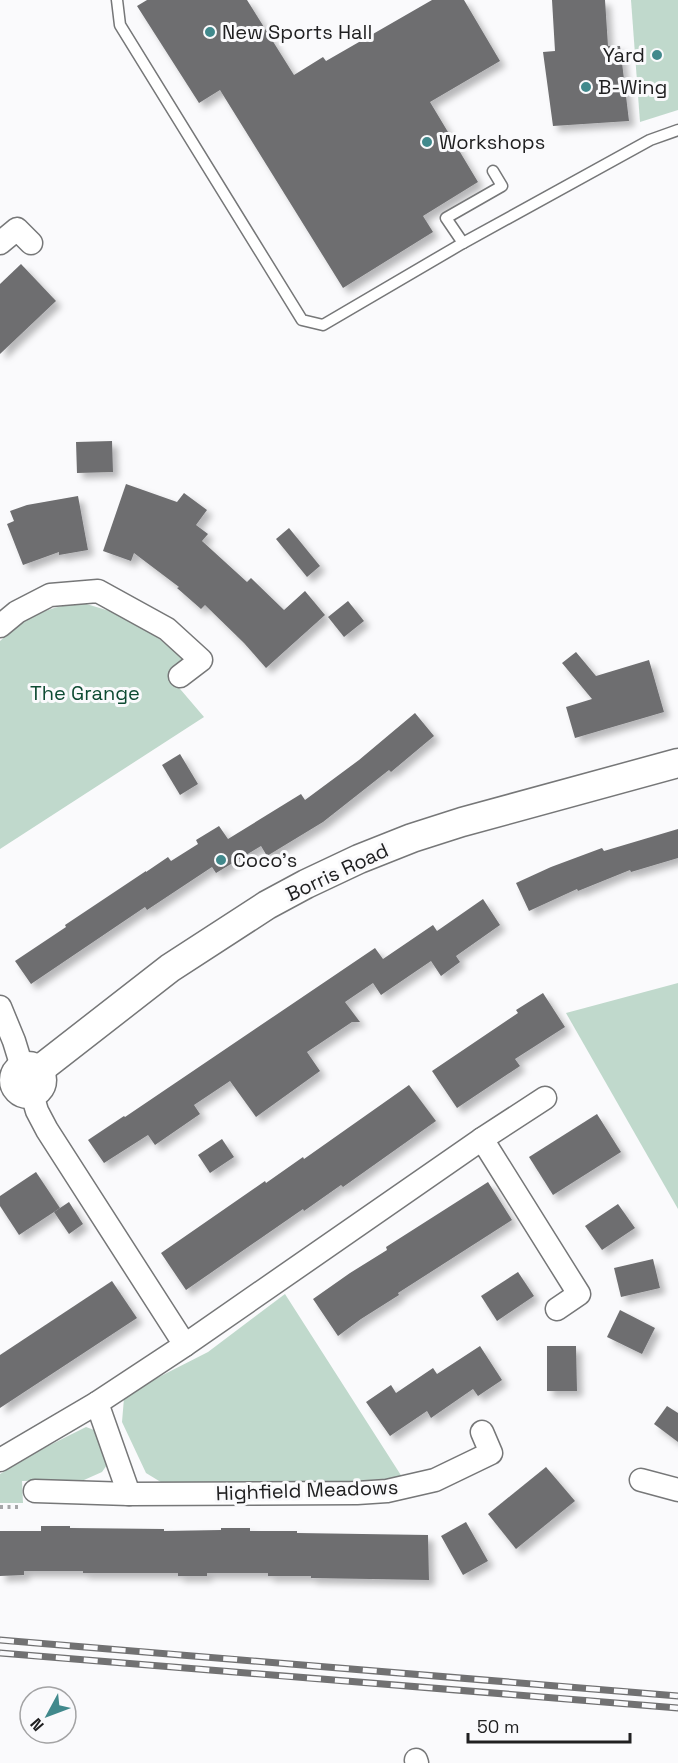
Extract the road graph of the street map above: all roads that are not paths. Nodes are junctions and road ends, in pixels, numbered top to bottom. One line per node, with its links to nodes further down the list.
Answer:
1 (117, 0): 6 (lane)
2 (678, 130): 6 (lane)
3 (493, 171): 6 (lane)
4 (0, 243): 5 (street)
5 (31, 243)
6 (463, 243)
7 (0, 626): 8 (street)
8 (180, 676)
9 (678, 764): 11 (street, Borris Road)
10 (0, 1007): 11 (street)
11 (22, 1083): 15 (street)
12 (545, 1098): 13 (street)
13 (482, 1139): 14 (street); 15 (street)
14 (557, 1310)
15 (185, 1345): 16 (street)
16 (98, 1403): 18 (street); 22 (street)
17 (482, 1432): 22 (street, Highfield Meadows)
18 (0, 1460)
19 (641, 1480): 20 (street)
20 (678, 1490)
21 (35, 1491): 22 (street, Highfield Meadows)
22 (129, 1494)

